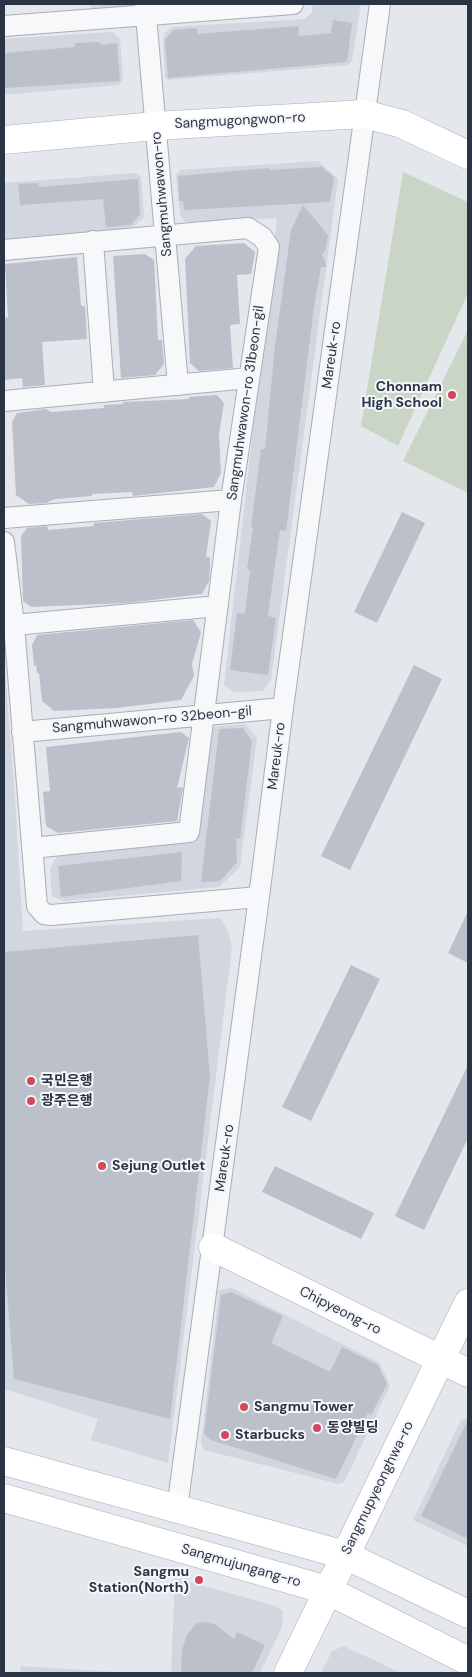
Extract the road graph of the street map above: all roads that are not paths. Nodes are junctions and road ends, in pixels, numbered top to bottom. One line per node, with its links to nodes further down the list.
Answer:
1 (293, 4): 3 (street)
2 (380, 4): 7 (street, Mareuk-ro)
3 (220, 7): 4 (street)
4 (146, 10): 5 (street); 8 (street, Sangmuhwawon-ro)
5 (65, 12): 6 (street)
6 (4, 26)
7 (364, 114): 8 (street, Sangmugongwon-ro); 10 (street, Sangmugongwon-ro); 23 (street, Mareuk-ro)
8 (155, 126): 9 (street, Sangmugongwon-ro); 11 (street, Sangmuhwawon-ro)
9 (4, 140)
10 (468, 155)
11 (166, 234): 12 (street, Sangmuhwawon-ro 31beon-gil); 14 (street, Sangmuhwawon-ro 31beon-gil); 15 (street, Sangmuhwawon-ro)
12 (93, 241): 13 (street, Sangmuhwawon-ro 31beon-gil); 16 (street)
13 (4, 250)
14 (249, 378): 15 (street); 18 (street, Sangmuhwawon-ro 31beon-gil)
15 (178, 385): 16 (street)
16 (104, 392): 17 (street)
17 (4, 401)
18 (231, 500): 19 (street); 21 (street, Sangmuhwawon-ro 31beon-gil)
19 (4, 518)
20 (4, 542): 22 (street)
21 (218, 606): 22 (street); 24 (street, Sangmuhwawon-ro 31beon-gil)
22 (14, 625): 25 (street)
23 (283, 708): 24 (street, Sangmuhwawon-ro 32beon-gil); 27 (street, Mareuk-ro)
24 (203, 714): 25 (street, Sangmuhwawon-ro 32beon-gil); 26 (street, Sangmuhwawon-ro 31beon-gil)
25 (22, 732): 26 (street)
26 (32, 848): 27 (street)
27 (260, 897): 28 (street, Mareuk-ro)
28 (212, 1247): 30 (street, Chipyeong-ro); 34 (street, Mareuk-ro)
29 (468, 1303): 30 (street, Sangmupyeonghwa-ro)
30 (440, 1361): 31 (street, Chipyeong-ro); 35 (street, Sangmupyeonghwa-ro)
31 (468, 1373)
32 (4, 1461): 34 (street)
33 (4, 1498): 36 (street, Sangmujungang-ro)
34 (177, 1509): 35 (street)
35 (345, 1555): 36 (street, Sangmupyeonghwa-ro); 37 (street)
36 (327, 1590): 38 (street, Sangmujungang-ro); 39 (street, Sangmupyeonghwa-ro)
37 (468, 1614)
38 (468, 1661)
39 (288, 1673)

